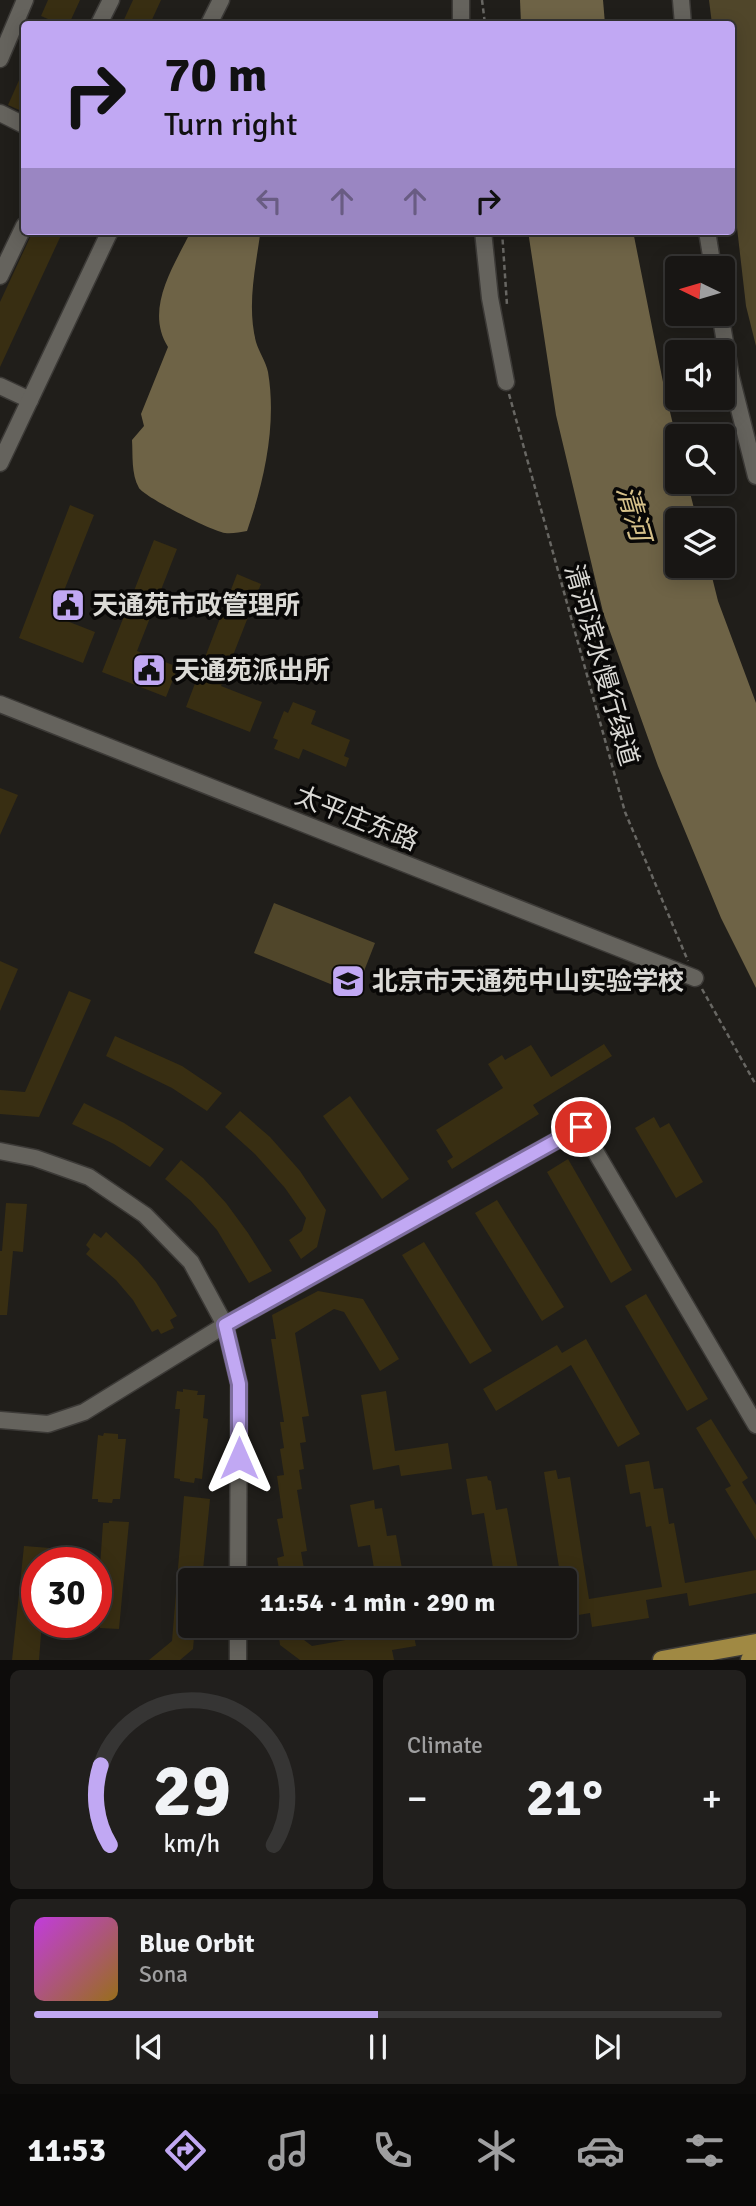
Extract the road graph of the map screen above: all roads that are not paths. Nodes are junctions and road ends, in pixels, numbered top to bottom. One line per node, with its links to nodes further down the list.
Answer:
1 (25, 0): 10 (street)
2 (111, 0): 6 (street)
3 (221, 0): 7 (street)
4 (461, 0): 8 (street)
5 (681, 0): 9 (street)
6 (100, 21)
7 (210, 21)
8 (461, 21)
9 (684, 21)
10 (0, 59)
11 (0, 113): 12 (street)
12 (21, 124)
13 (21, 232): 18 (street)
14 (108, 235): 22 (street)
15 (483, 235): 20 (street)
16 (708, 235): 17 (street)
17 (711, 256)
18 (0, 276)
19 (722, 326): 24 (street)
20 (506, 382)
21 (0, 386): 22 (street)
22 (30, 400): 23 (street)
23 (0, 463)
24 (756, 476)
25 (0, 704): 26 (street, 太平庄东路)
26 (695, 978)
27 (0, 1151): 28 (street)
28 (225, 1325): 29 (street); 30 (street); 31 (street)
29 (0, 1420)
30 (756, 1425)
31 (238, 1568)
32 (238, 1638): 35 (street)
33 (756, 1643): 36 (main road)
34 (756, 1659): 37 (main road)
35 (238, 1660)
36 (662, 1660)
37 (750, 1660)

